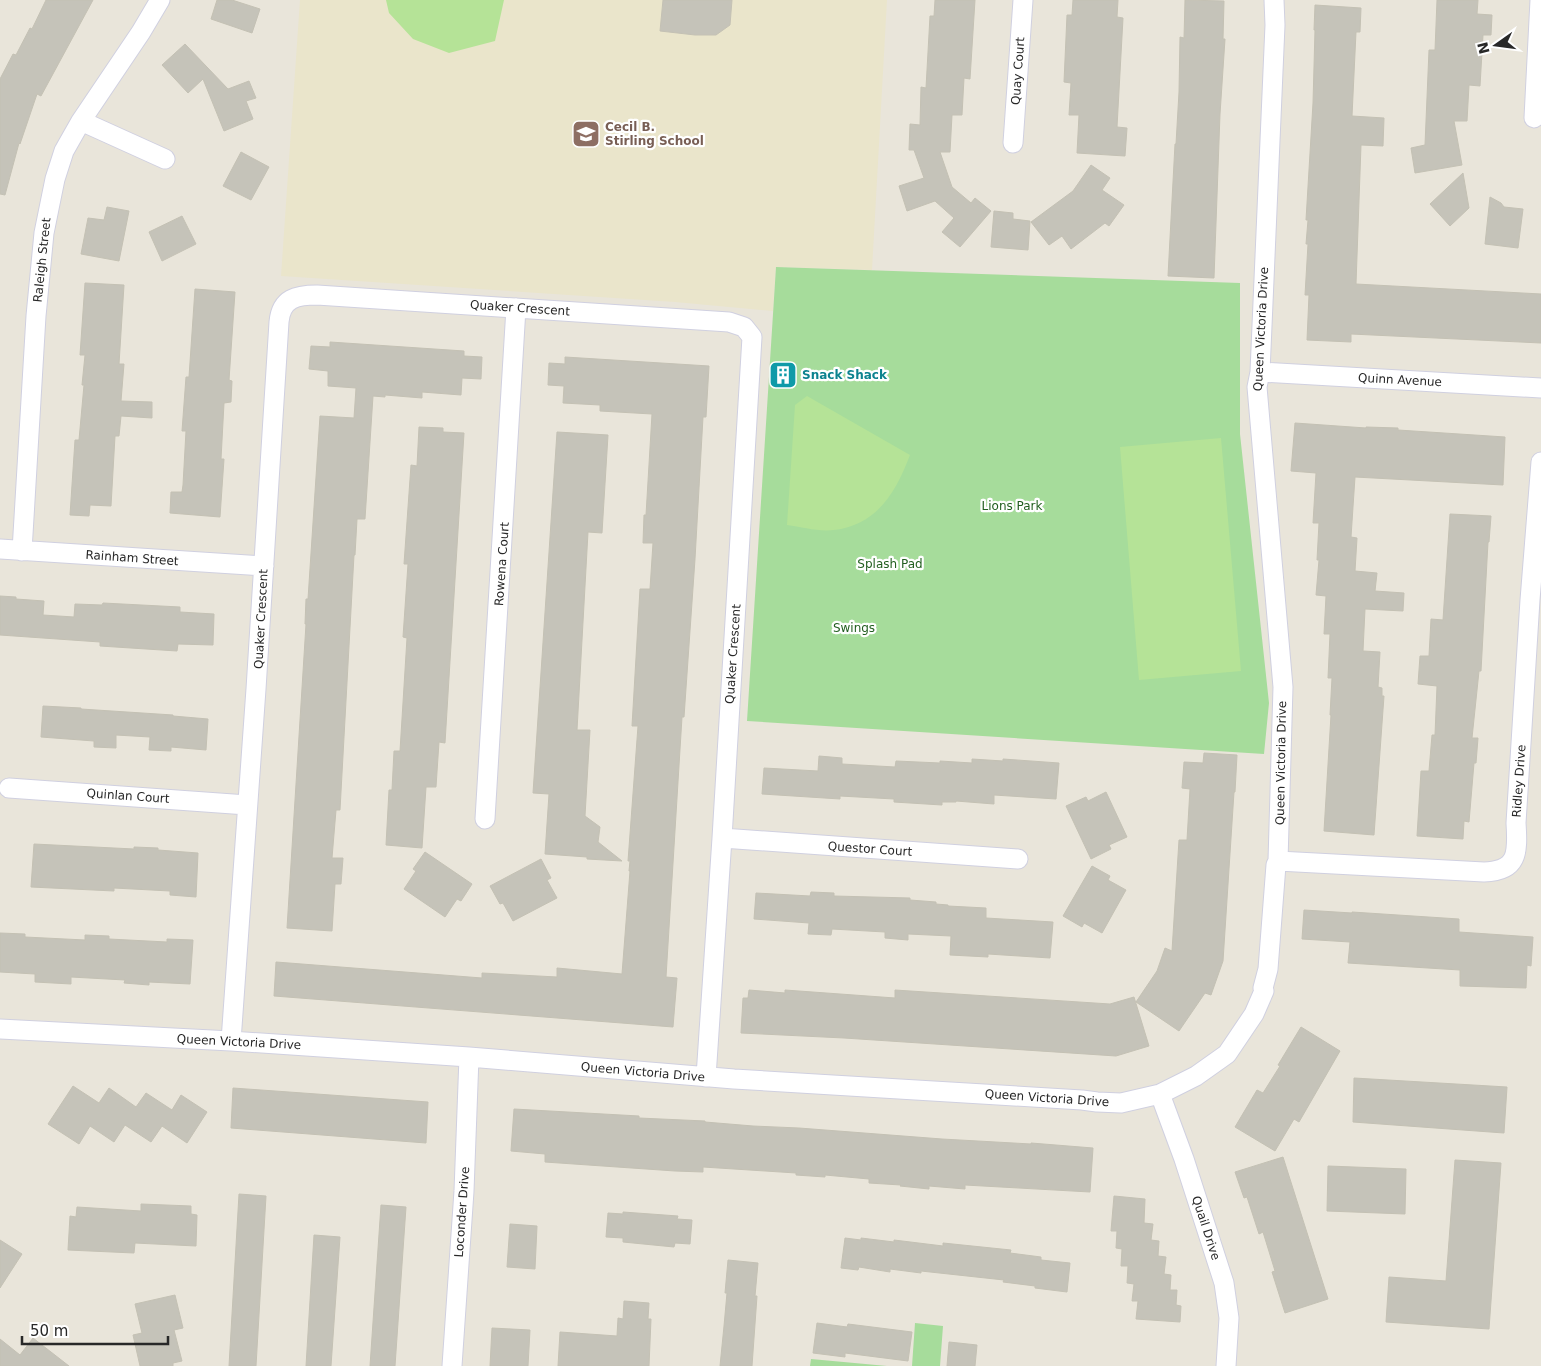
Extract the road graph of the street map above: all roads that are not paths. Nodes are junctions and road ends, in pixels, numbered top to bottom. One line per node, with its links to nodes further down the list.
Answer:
1 (160, 0): 6 (street, Raleigh Street)
2 (1023, 0): 7 (street, Quay Court)
3 (1274, 0): 10 (street, Queen Victoria Drive)
4 (1540, 0): 5 (street)
5 (1534, 118)
6 (81, 122): 8 (street); 14 (street, Raleigh Street)
7 (1013, 143)
8 (165, 160)
9 (516, 308): 15 (street, Quaker Crescent); 18 (street, Rowena Court); 19 (street, Quaker Crescent)
10 (1260, 372): 11 (street, Quinn Avenue); 21 (street, Queen Victoria Drive)
11 (1541, 388)
12 (1541, 462): 21 (street, Ridley Drive)
13 (0, 549): 14 (street, Rainham Street)
14 (22, 551): 15 (street, Rainham Street)
15 (264, 566): 17 (street, Quaker Crescent)
16 (9, 788): 17 (street, Quinlan Court)
17 (247, 805): 23 (street, Quaker Crescent)
18 (485, 819)
19 (722, 838): 20 (street, Questor Court); 25 (street, Quaker Crescent)
20 (1018, 859)
21 (1278, 861): 26 (street, Queen Victoria Drive)
22 (0, 1029): 23 (street, Queen Victoria Drive)
23 (231, 1041): 24 (street, Queen Victoria Drive)
24 (469, 1057): 25 (street, Queen Victoria Drive); 27 (street, Loconder Drive)
25 (706, 1077): 26 (street, Queen Victoria Drive)
26 (1160, 1094): 28 (street, Quail Drive)
27 (452, 1366)
28 (1226, 1366)

